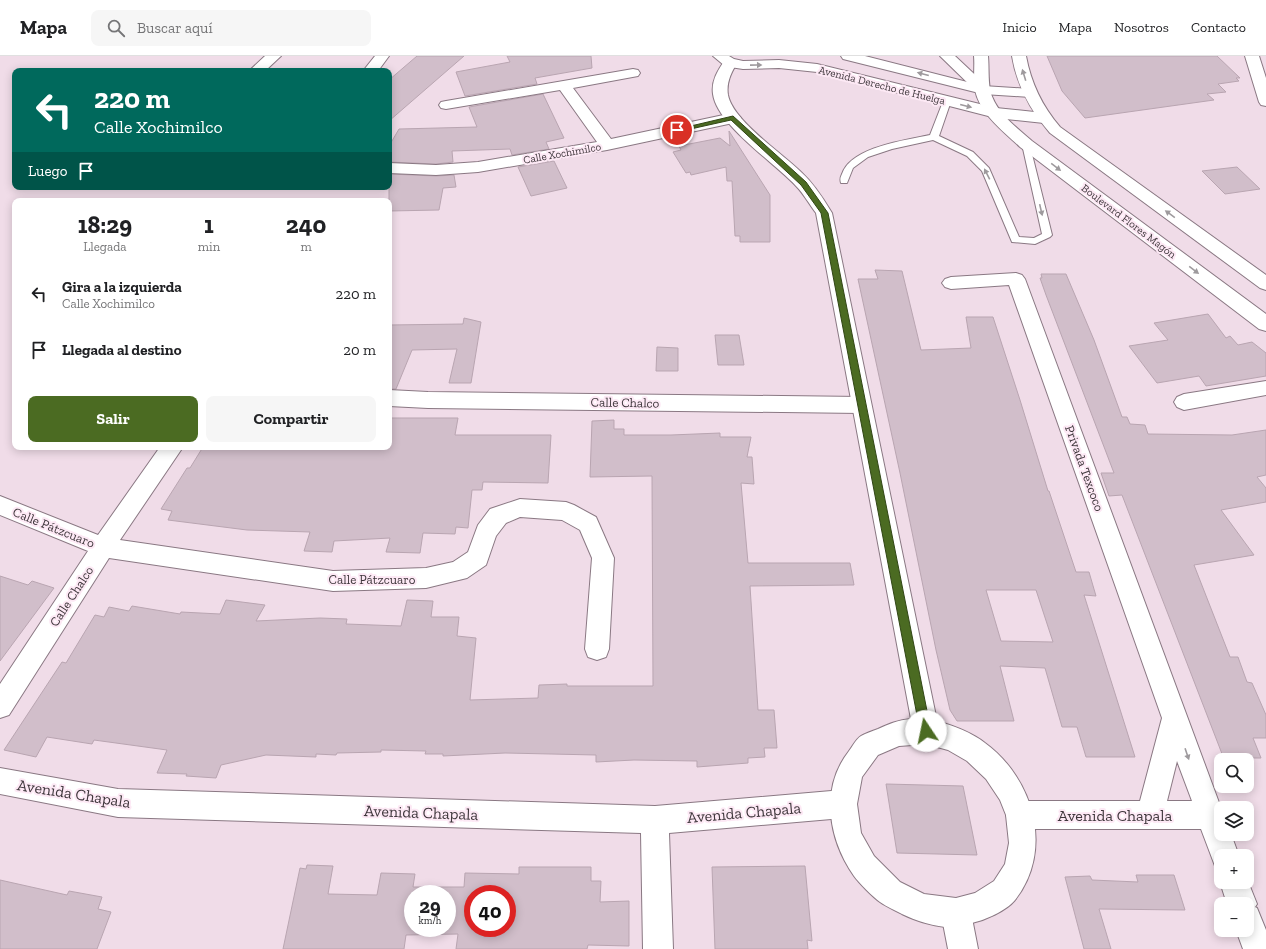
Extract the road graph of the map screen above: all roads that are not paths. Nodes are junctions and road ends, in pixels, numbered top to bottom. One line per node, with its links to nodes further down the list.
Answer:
1 (274, 56): 10 (street)
2 (382, 56): 11 (street)
3 (848, 56): 9 (street, Avenida Derecho de Huelga)
4 (947, 56): 15 (street)
5 (981, 56): 15 (street)
6 (1019, 56): 16 (street, one-way to 6)
7 (1252, 56): 18 (street)
8 (725, 60): 13 (street, Avenida Derecho de Huelga, one-way to 13); 21 (street)
9 (886, 65): 13 (street); 15 (street, Avenida Derecho de Huelga, one-way to 9)
10 (260, 68)
11 (372, 68)
12 (633, 73): 14 (street)
13 (853, 77): 17 (street, Avenida Derecho de Huelga)
14 (564, 85): 19 (street); 24 (street)
15 (983, 90): 16 (street, Avenida Derecho de Huelga); 20 (street, Boulevard Flores Magón)
16 (1030, 93): 22 (street)
17 (947, 101): 20 (street, Avenida Derecho de Huelga, one-way to 20); 23 (lane)
18 (1266, 102)
19 (446, 105)
20 (996, 113): 22 (street, Avenida Derecho de Huelga); 25 (street, Boulevard Flores Magón)
21 (733, 118): 24 (street, Calle Xochimilco); 34 (street)
22 (1044, 118): 29 (street, one-way to 22)
23 (934, 137): 25 (lane, one-way to 23); 27 (lane)
24 (607, 144): 26 (street, Calle Xochimilco)
25 (1026, 144): 30 (street, Boulevard Flores Magón, one-way to 30)
26 (392, 168)
27 (844, 181)
28 (952, 283): 40 (street, Privada Texcoco)
29 (1266, 284)
30 (1266, 324)
31 (1266, 388): 33 (street)
32 (392, 398): 34 (street, Calle Chalco)
33 (1184, 402)
34 (861, 405): 41 (street)
35 (170, 450): 37 (street, Calle Chalco)
36 (0, 505): 37 (street, Calle Pátzcuaro)
37 (103, 546): 38 (street, Calle Pátzcuaro); 39 (street, Calle Chalco)
38 (597, 649)
39 (0, 706)
40 (1175, 717): 45 (street); 46 (street, Privada Texcoco, one-way to 46)
41 (926, 731): 43 (street); 44 (street)
42 (0, 781): 47 (street, Avenida Chapala)
43 (843, 804): 47 (street, Avenida Chapala); 49 (street)
44 (1020, 815): 45 (street, Avenida Chapala); 49 (street)
45 (1150, 815): 46 (street, Avenida Chapala)
46 (1210, 815): 48 (street, Privada Texcoco)
47 (655, 820): 51 (street)
48 (1222, 849)
49 (956, 912): 52 (street)
50 (1254, 937): 53 (street)
51 (658, 949)
52 (963, 949)
53 (1258, 949)

